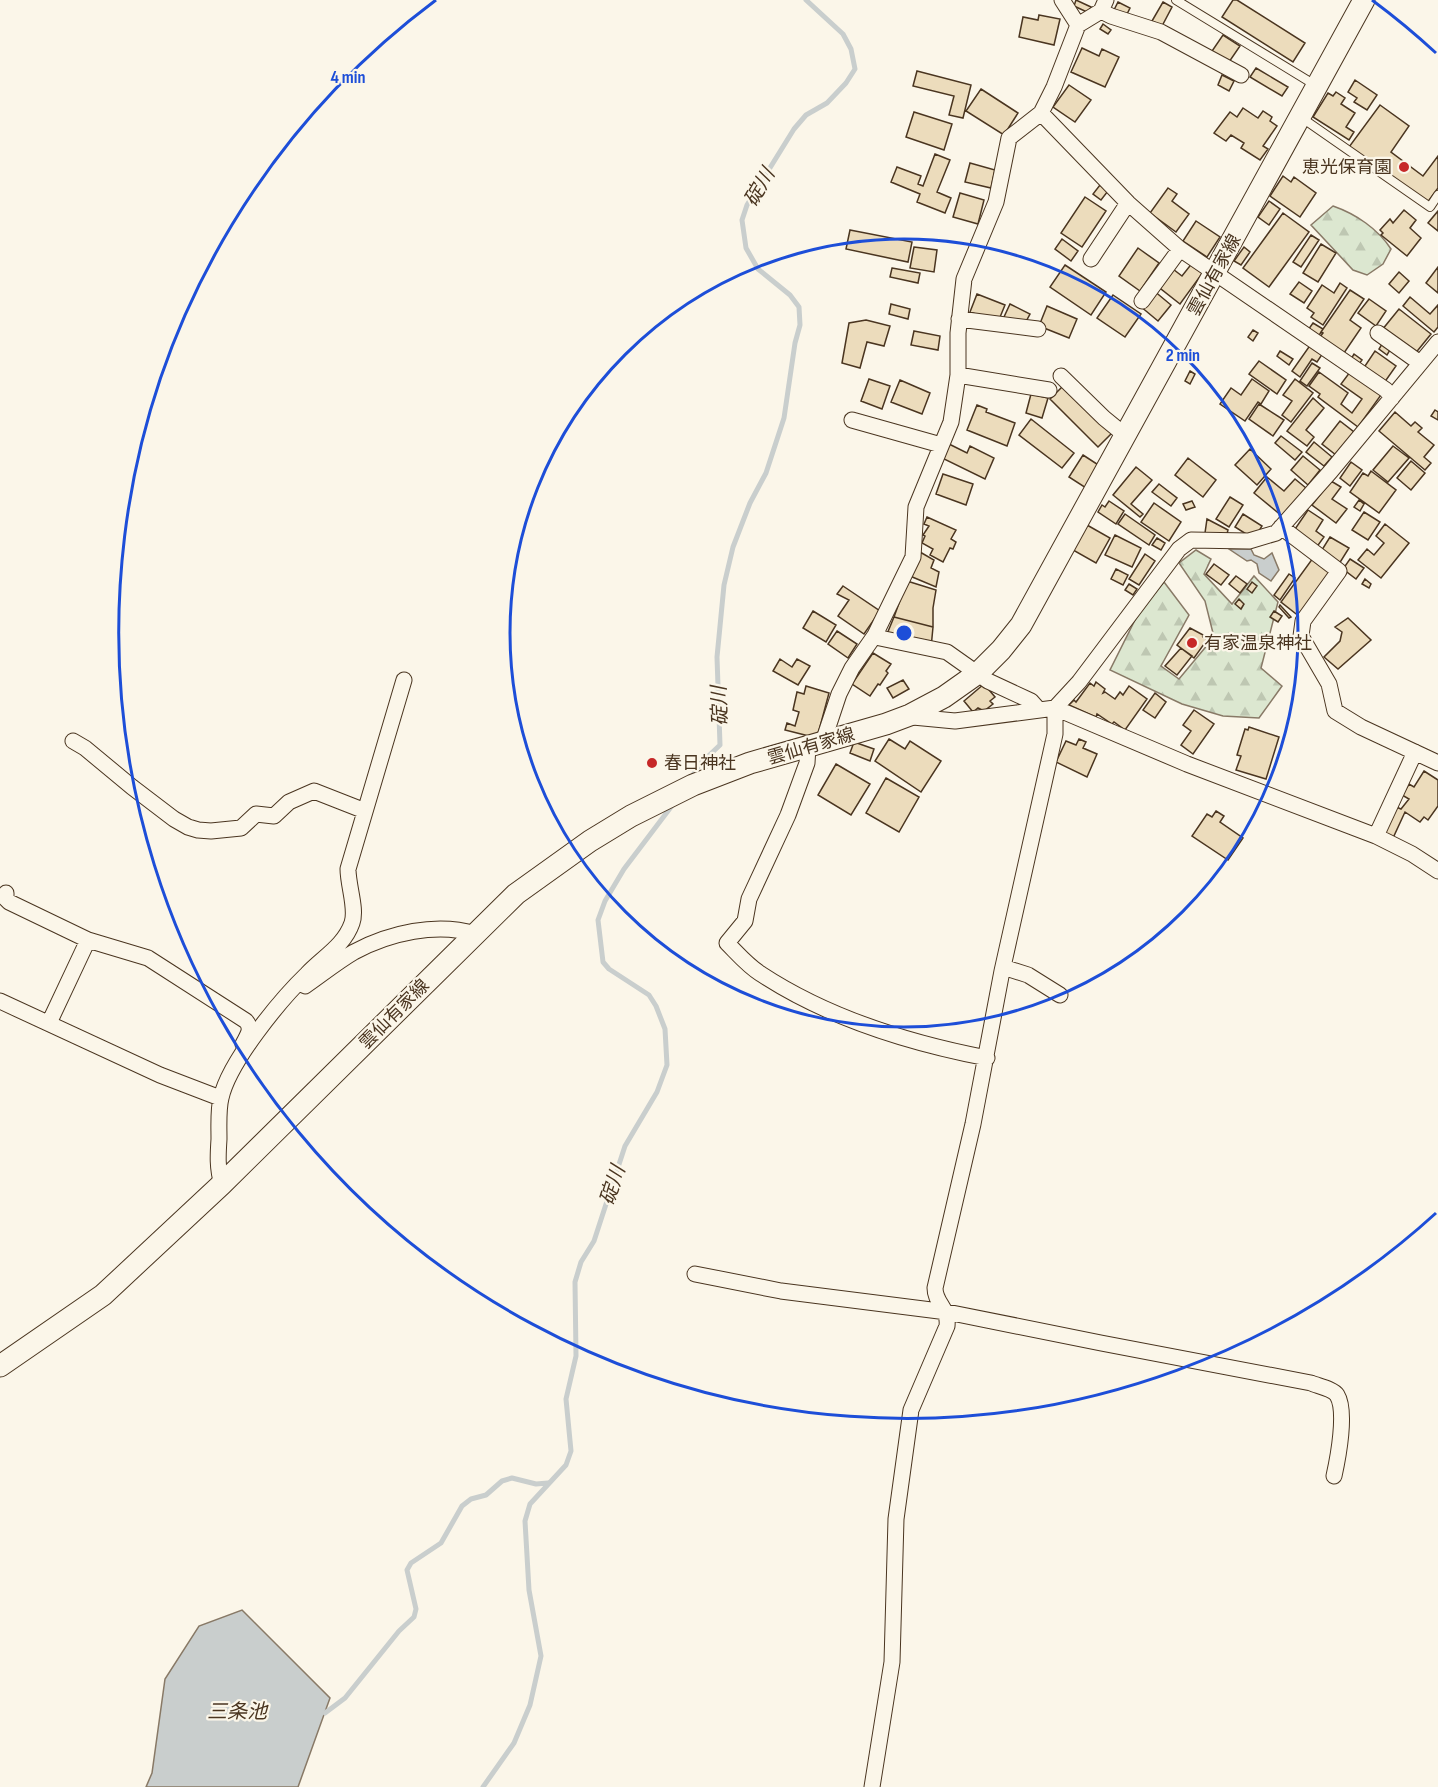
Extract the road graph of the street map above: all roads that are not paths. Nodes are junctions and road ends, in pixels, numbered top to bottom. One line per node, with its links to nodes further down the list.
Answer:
1 (1062, 0): 5 (street)
2 (1176, 0): 7 (lane)
3 (1364, 0): 7 (main road, 雲仙有家線)
4 (1103, 5): 5 (street); 6 (street)
5 (1078, 25): 8 (street)
6 (1241, 75)
7 (1316, 86): 9 (main road, 雲仙有家線)
8 (1041, 113): 11 (street); 16 (street)
9 (1300, 116): 10 (lane); 14 (main road, 雲仙有家線)
10 (1438, 195)
11 (1128, 203): 12 (street); 13 (street)
12 (1180, 249): 14 (street); 15 (street)
13 (1091, 259)
14 (1215, 273): 24 (street); 26 (main road, 雲仙有家線)
15 (1142, 301)
16 (959, 319): 17 (street); 21 (street)
17 (1038, 329)
18 (1378, 333): 20 (street)
19 (1438, 342): 20 (street)
20 (1420, 363): 24 (street)
21 (958, 375): 23 (street); 27 (street)
22 (1061, 376): 26 (street)
23 (1049, 390)
24 (1392, 398): 28 (street)
25 (852, 420): 27 (street)
26 (1126, 436): 30 (main road, 雲仙有家線)
27 (941, 445): 29 (street)
28 (1281, 527): 32 (street); 37 (street)
29 (875, 635): 30 (street); 36 (street)
30 (978, 673): 33 (street); 34 (main road, 雲仙有家線)
31 (404, 680): 39 (street)
32 (1055, 708): 33 (street); 40 (street); 45 (street)
33 (1039, 710): 34 (street)
34 (910, 715): 36 (main road, 雲仙有家線)
35 (73, 741): 39 (street)
36 (815, 744): 43 (main road, 雲仙有家線); 51 (street)
37 (1415, 752): 38 (street); 40 (street)
38 (1438, 763)
39 (365, 811): 48 (street)
40 (1376, 836): 41 (street)
41 (1438, 871)
42 (6, 893): 44 (street)
43 (475, 934): 48 (street); 53 (main road, 雲仙有家線)
44 (88, 940): 49 (street); 50 (street)
45 (1003, 967): 46 (street); 51 (street)
46 (1060, 995)
47 (0, 1001): 49 (street)
48 (282, 1001): 50 (street)
49 (49, 1023): 52 (street)
50 (241, 1057): 52 (street)
51 (987, 1058): 55 (street)
52 (220, 1098): 53 (street)
53 (222, 1184): 56 (main road, 雲仙有家線)
54 (695, 1274): 55 (street)
55 (946, 1312): 57 (street); 58 (street)
56 (0, 1366)
57 (1334, 1476)
58 (872, 1787)

